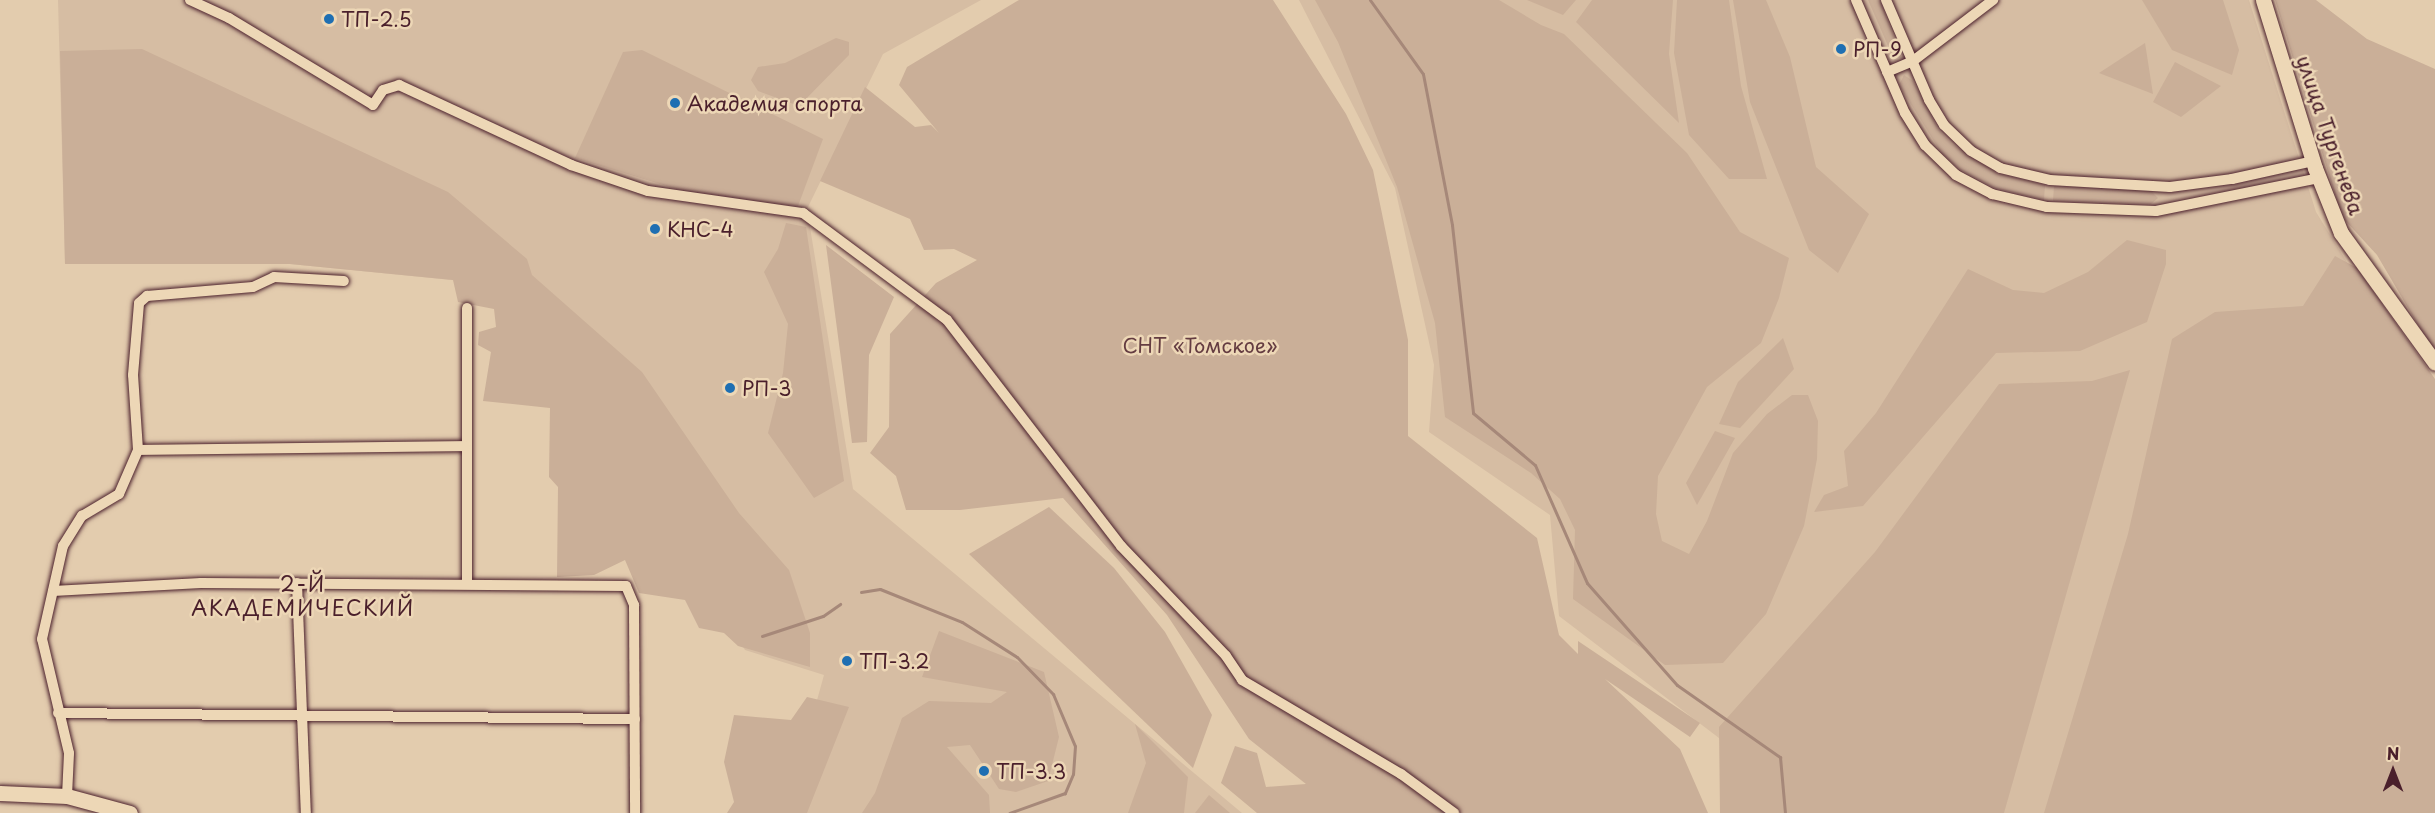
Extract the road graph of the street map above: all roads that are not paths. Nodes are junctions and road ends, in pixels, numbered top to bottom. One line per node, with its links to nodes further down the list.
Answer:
1 (190, 0): 28 (street)
2 (1856, 0): 7 (street)
3 (1886, 0): 6 (street)
4 (1993, 0): 6 (street)
5 (2264, 0): 8 (street, улица Тургенева)
6 (1913, 61): 7 (street); 10 (street)
7 (1887, 72): 11 (street)
8 (2313, 161): 9 (street, улица Тургенева); 10 (street)
9 (2319, 178): 11 (street); 14 (street, улица Тургенева)
10 (2155, 184): 11 (street)
11 (2158, 210)
12 (344, 280): 16 (street)
13 (467, 308): 15 (street)
14 (2435, 363)
15 (466, 446): 16 (street); 18 (street)
16 (138, 450): 19 (street)
17 (297, 583): 18 (street); 19 (street); 21 (street)
18 (467, 583): 22 (street)
19 (53, 591): 20 (street)
20 (58, 712): 21 (street); 24 (street)
21 (302, 716): 22 (street); 26 (street)
22 (635, 719): 27 (street)
23 (0, 794): 24 (street)
24 (67, 796): 25 (street)
25 (130, 813)
26 (306, 813)
27 (635, 813)
28 (1454, 813)

